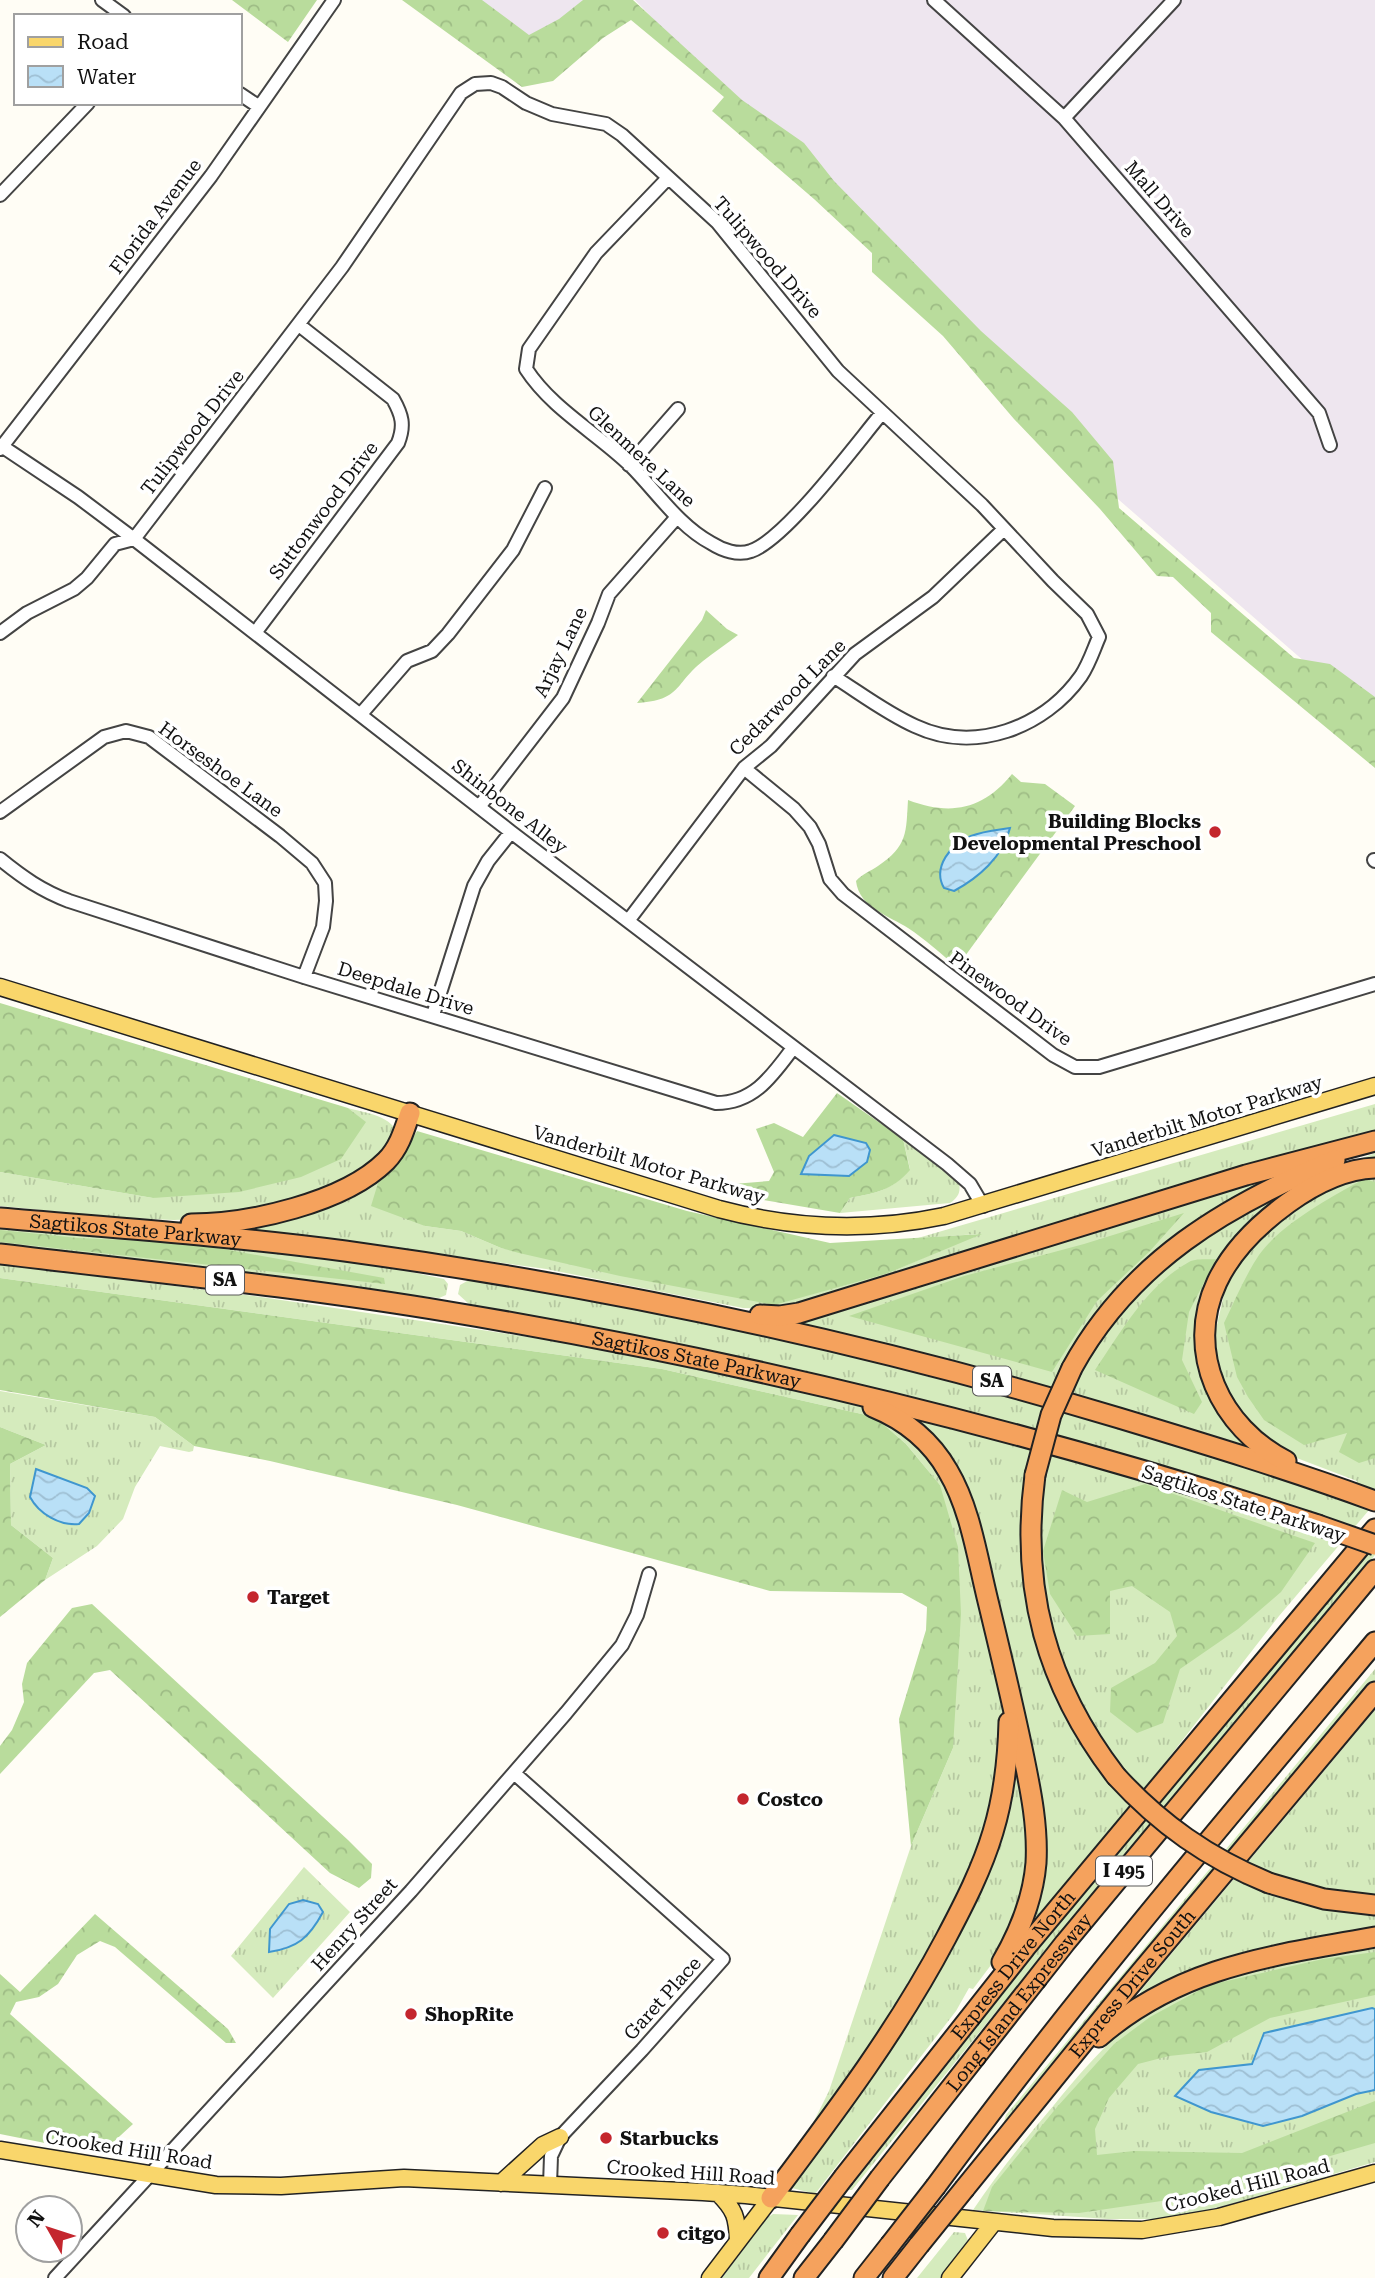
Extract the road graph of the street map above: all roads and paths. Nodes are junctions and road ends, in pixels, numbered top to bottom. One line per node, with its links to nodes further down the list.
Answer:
1 (102, 0): 5 (street)
2 (334, 0): 8 (street, Florida Avenue)
3 (934, 0): 9 (street, Mall Drive)
4 (1174, 0): 9 (street)
5 (121, 14)
6 (242, 95): 8 (street)
7 (86, 105): 11 (street)
8 (258, 106): 16 (street, Florida Avenue)
9 (1064, 118): 15 (street, Mall Drive)
10 (668, 178): 12 (street, Tulipwood Drive); 14 (street, Tulipwood Drive); 17 (street, Glenmere Lane)
11 (0, 195)
12 (299, 325): 21 (street, Tulipwood Drive); 23 (street, Suttonwood Drive)
13 (678, 409): 17 (street)
14 (882, 413): 19 (street, Glenmere Lane); 20 (street, Tulipwood Drive)
15 (1330, 445)
16 (1, 448): 21 (street, Shinbone Alley)
17 (629, 465): 19 (street, Glenmere Lane)
18 (545, 488): 25 (street)
19 (677, 517): 27 (street, Arjay Lane)
20 (1004, 529): 24 (street, Cedarwood Lane); 24 (street, Tulipwood Drive)
21 (134, 539): 22 (street); 23 (street, Shinbone Alley)
22 (0, 633)
23 (255, 633): 25 (street, Shinbone Alley)
24 (833, 676): 26 (street, Cedarwood Lane)
25 (361, 714): 27 (street, Shinbone Alley)
26 (744, 768): 31 (street, Cedarwood Lane); 33 (street, Pinewood Drive)
27 (479, 807): 29 (street, Shinbone Alley)
28 (0, 812): 32 (street, Horseshoe Lane)
29 (511, 832): 31 (street, Shinbone Alley); 35 (street)
30 (0, 859): 32 (street, Deepdale Drive)
31 (628, 920): 36 (street, Shinbone Alley)
32 (304, 977): 35 (street, Deepdale Drive)
33 (1375, 984)
34 (0, 987): 38 (main road, Vanderbilt Motor Parkway)
35 (433, 1015): 36 (street, Deepdale Drive)
36 (793, 1048): 41 (street, Shinbone Alley)
37 (1375, 1086): 41 (main road, Vanderbilt Motor Parkway)
38 (410, 1114): 41 (main road, Vanderbilt Motor Parkway); 43 (highway)
39 (1375, 1142): 45 (highway); 57 (highway, bridge)
40 (1375, 1168): 47 (highway)
41 (982, 1206)
42 (0, 1218): 43 (highway, Sagtikos State Parkway / SA)
43 (39, 1221): 45 (highway, Sagtikos State Parkway / SA)
44 (0, 1254): 46 (highway, Sagtikos State Parkway / SA)
45 (628, 1297): 47 (highway, Sagtikos State Parkway / SA)
46 (822, 1385): 50 (highway, Sagtikos State Parkway / SA, bridge); 54 (highway)
47 (1349, 1492): 48 (highway, Sagtikos State Parkway / SA)
48 (1375, 1501)
49 (1375, 1529): 61 (highway, Express Drive North)
50 (1375, 1545)
51 (1375, 1570): 76 (highway, Long Island Expressway / I 495, bridge)
52 (649, 1574): 56 (street, Henry Street)
53 (1375, 1642): 77 (highway, I 495, bridge)
54 (1007, 1675): 61 (highway); 70 (highway)
55 (1375, 1692): 62 (highway, Express Drive South)
56 (514, 1773): 63 (street, Garet Place); 66 (street, Henry Street)
57 (1375, 1905)
58 (1375, 1937): 60 (highway)
59 (1375, 1948): 60 (highway)
60 (1256, 1961): 62 (highway)
61 (954, 2036): 75 (highway, Express Drive North, bridge)
62 (1036, 2099): 78 (highway, Express Drive South, bridge)
63 (560, 2137): 67 (main road); 68 (street, Garet Place)
64 (0, 2150): 66 (main road, Crooked Hill Road)
65 (1375, 2173): 71 (main road, Crooked Hill Road)
66 (149, 2176): 67 (main road, Crooked Hill Road); 73 (street, Henry Street)
67 (501, 2183): 68 (main road, Crooked Hill Road)
68 (550, 2185): 69 (main road, Crooked Hill Road)
69 (718, 2193): 70 (main road, Crooked Hill Road); 72 (main road)
70 (771, 2198): 71 (main road, Crooked Hill Road); 72 (main road)
71 (995, 2222): 79 (main road)
72 (738, 2241): 74 (main road)
73 (55, 2278)
74 (710, 2278)
75 (769, 2278)
76 (804, 2278)
77 (864, 2278)
78 (893, 2278)
79 (950, 2278)

